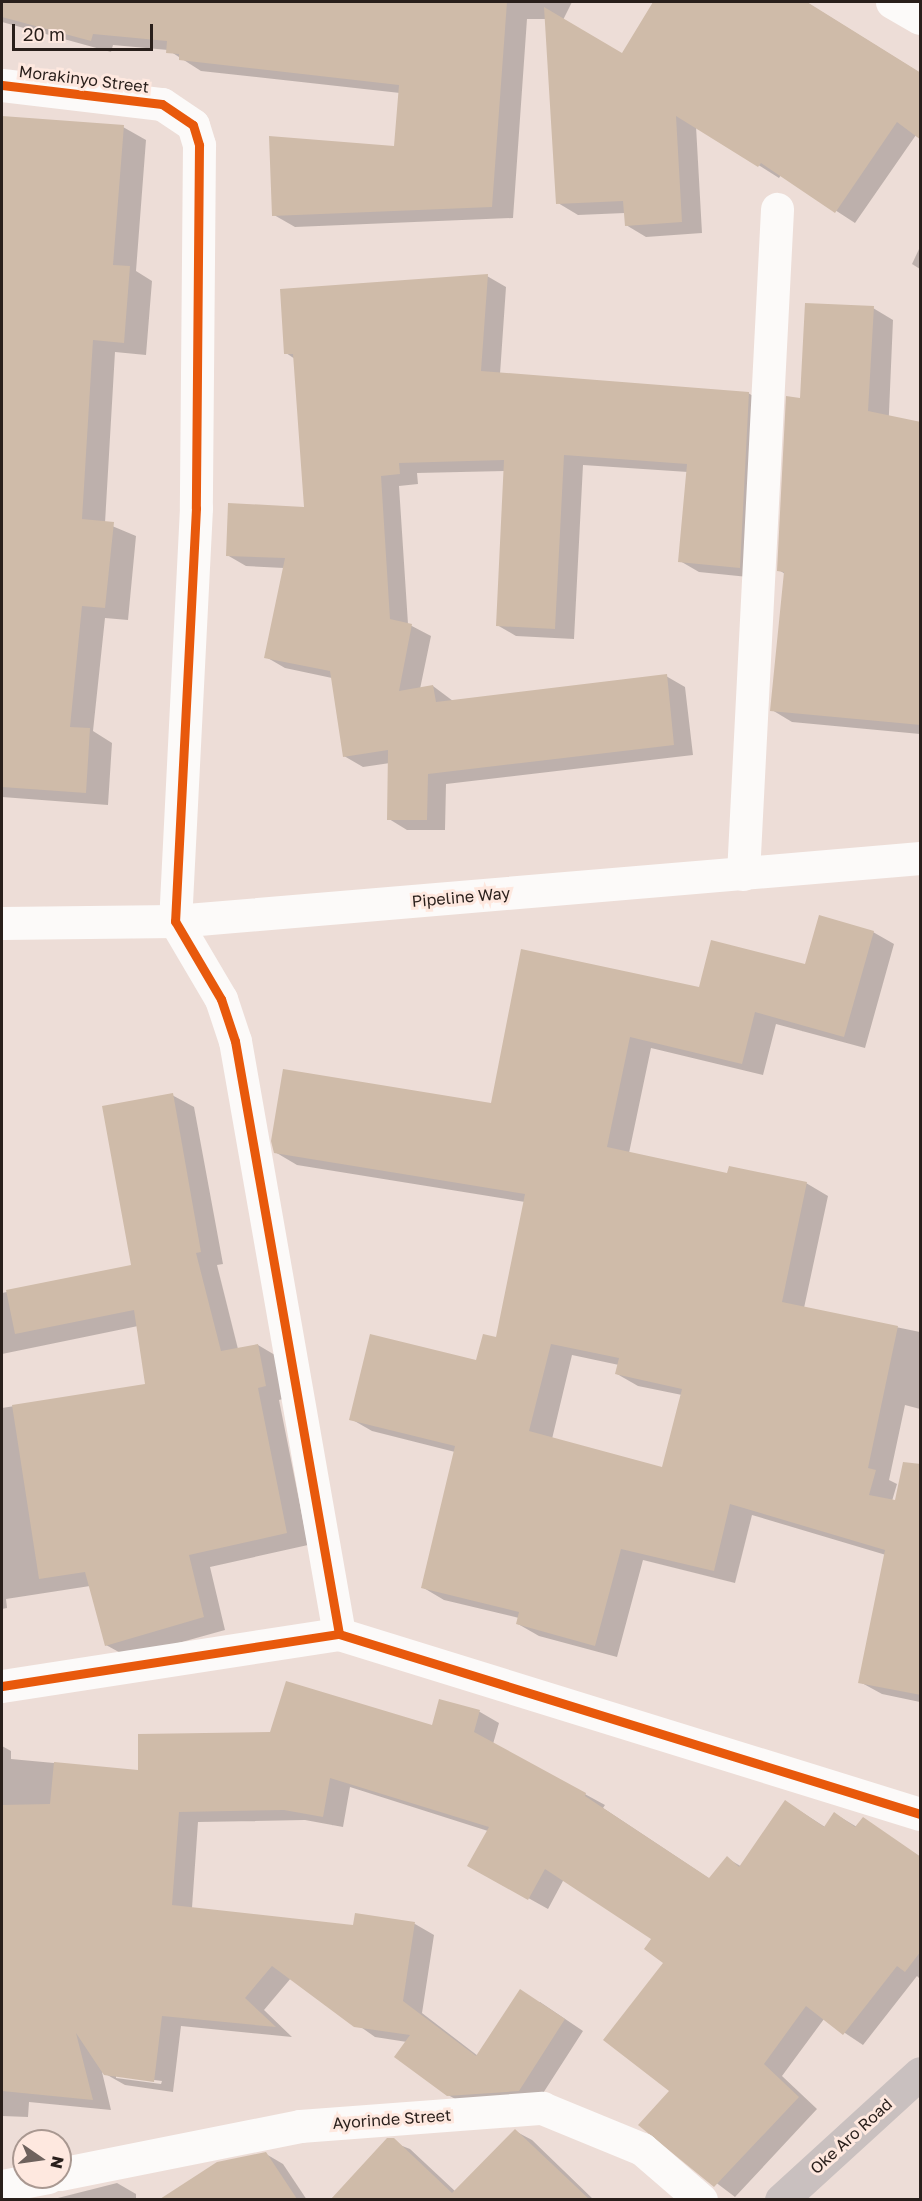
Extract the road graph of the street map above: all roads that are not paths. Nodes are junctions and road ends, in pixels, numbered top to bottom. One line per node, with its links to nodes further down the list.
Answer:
1 (892, 2): 2 (street)
2 (921, 18)
3 (2, 85): 7 (street, Morakinyo Street)
4 (777, 208): 6 (street)
5 (921, 858): 6 (street, Pipeline Way)
6 (743, 874): 7 (street, Pipeline Way)
7 (175, 921): 8 (street, Pipeline Way); 9 (street)
8 (2, 923)
9 (339, 1634): 10 (street); 11 (street)
10 (2, 1686)
11 (921, 1814)
12 (921, 2073): 15 (main road, Oke Aro Road)
13 (72, 2173): 14 (street, Ayorinde Street)
14 (701, 2199)
15 (781, 2199)

